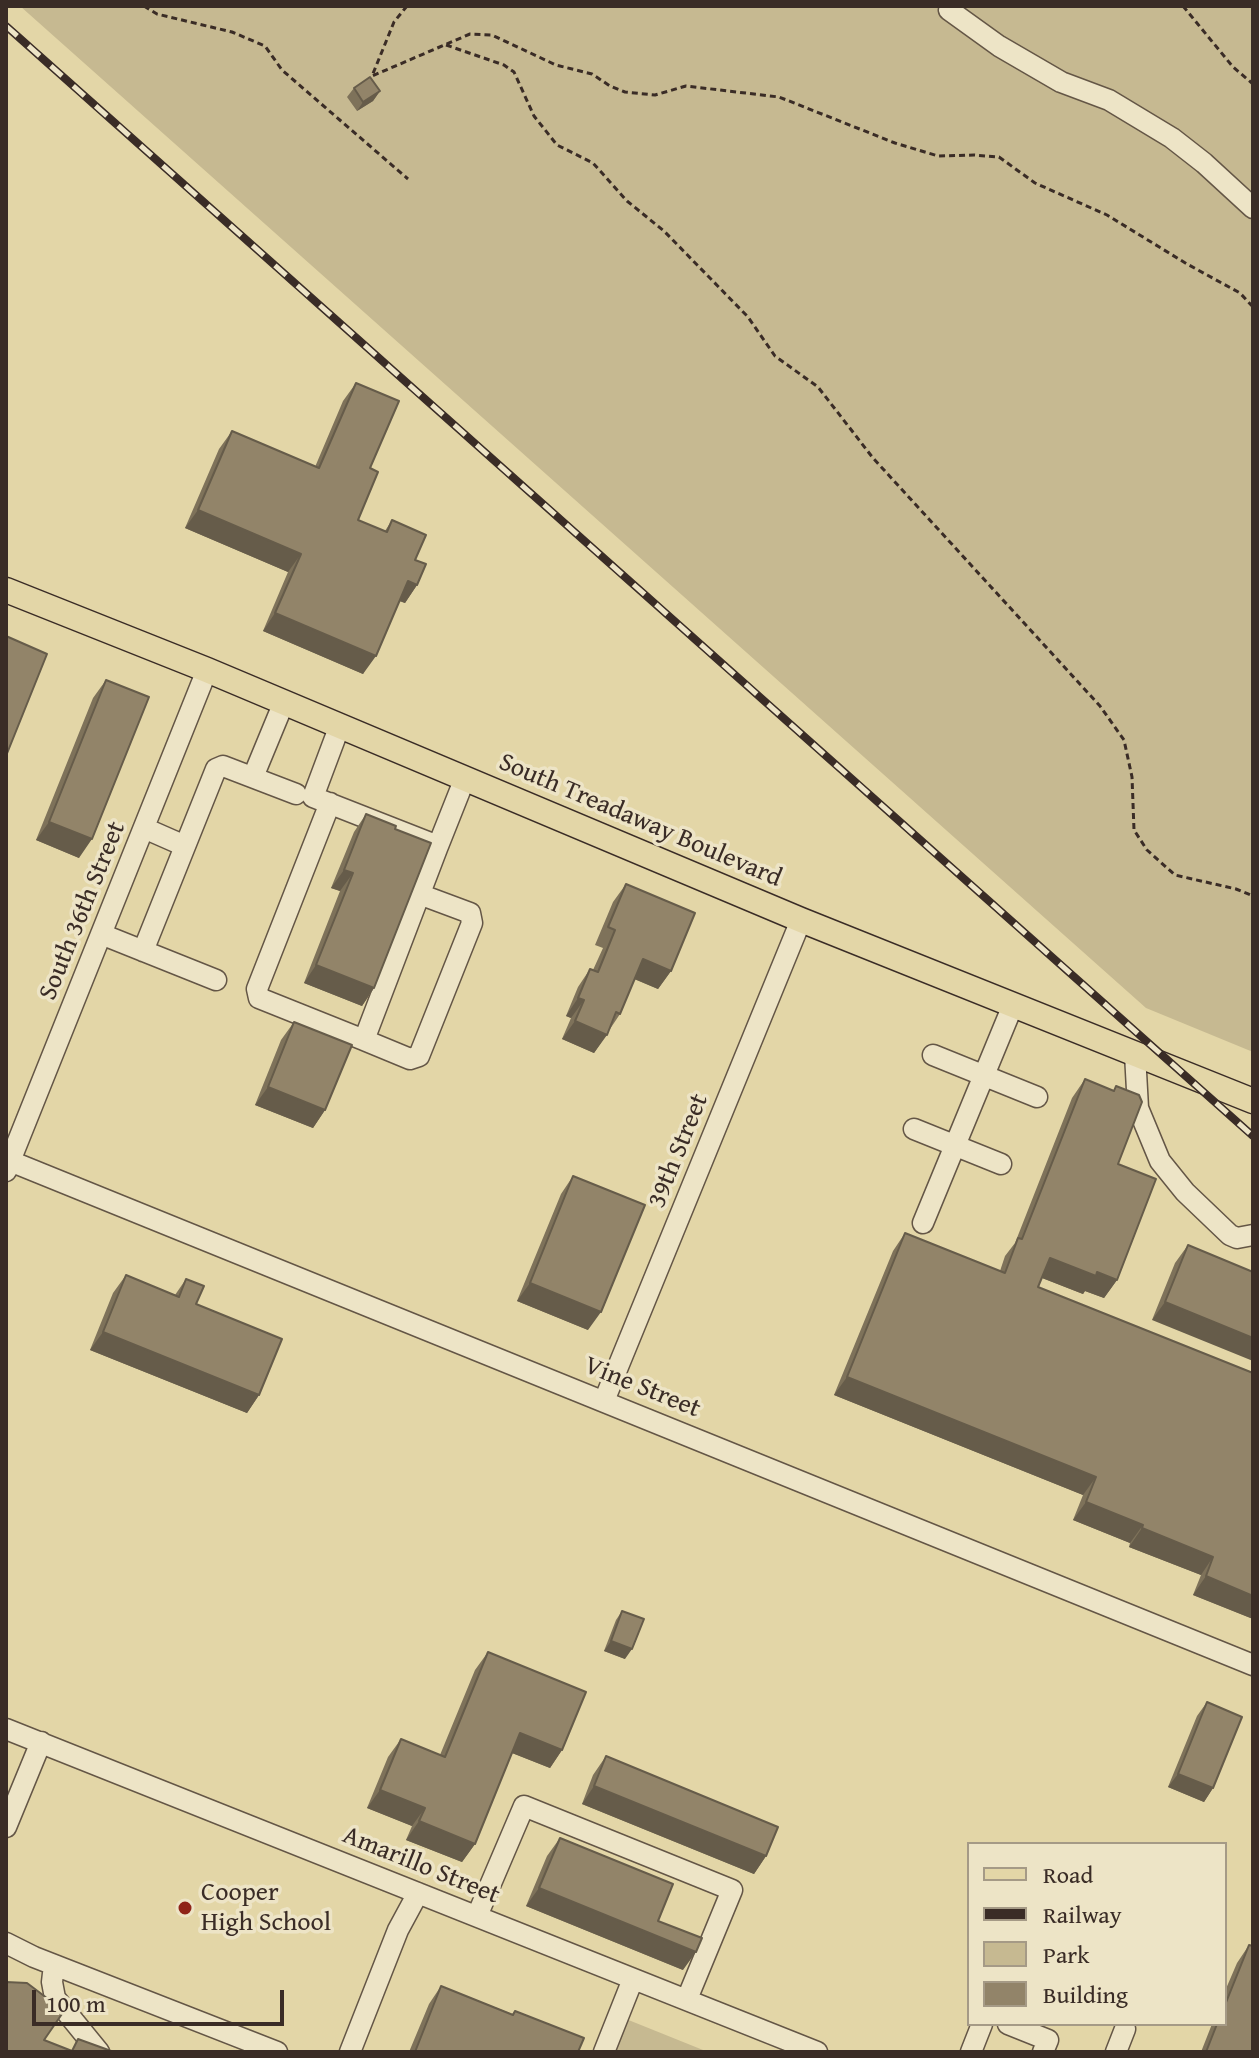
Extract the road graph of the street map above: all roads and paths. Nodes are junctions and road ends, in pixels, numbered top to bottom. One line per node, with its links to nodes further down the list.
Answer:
1 (144, 6): 7 (path)
2 (407, 6): 5 (path)
3 (1183, 6): 6 (path)
4 (949, 10): 8 (street)
5 (446, 45): 9 (path); 22 (path)
6 (1253, 84)
7 (408, 179)
8 (1253, 208)
9 (1253, 307)
10 (6, 590): 11 (main road, South Treadaway Boulevard)
11 (207, 670): 12 (main road, South Treadaway Boulevard); 18 (street, South 36th Street)
12 (284, 702): 13 (main road, South Treadaway Boulevard); 14 (street)
13 (340, 725): 15 (main road, South Treadaway Boulevard); 17 (street)
14 (253, 777): 16 (street); 19 (street)
15 (465, 778): 20 (street); 23 (main road, South Treadaway Boulevard)
16 (296, 794)
17 (330, 803): 20 (street); 28 (street)
18 (144, 828): 19 (street); 24 (street, South 36th Street)
19 (185, 846): 25 (street)
20 (438, 846): 21 (street)
21 (419, 894): 28 (street); 28 (street)
22 (1253, 896)
23 (801, 920): 27 (main road, South Treadaway Boulevard); 40 (street, 39th Street)
24 (101, 934): 25 (street); 37 (street, South 36th Street)
25 (143, 951): 26 (street)
26 (216, 980)
27 (1013, 1005): 29 (main road, South Treadaway Boulevard); 31 (street)
28 (364, 1040)
29 (1135, 1054): 33 (main road, South Treadaway Boulevard); 39 (street)
30 (933, 1055): 31 (street)
31 (984, 1076): 32 (street); 35 (street)
32 (1037, 1097)
33 (1253, 1101)
34 (914, 1129): 35 (street)
35 (955, 1145): 36 (street); 38 (street)
36 (1001, 1164)
37 (8, 1166): 40 (street, Vine Street)
38 (923, 1223)
39 (1253, 1235)
40 (604, 1401): 41 (street, Vine Street)
41 (1253, 1665)
42 (6, 1729): 43 (street, Amarillo Street)
43 (41, 1742): 44 (street); 45 (street, Amarillo Street)
44 (6, 1827)
45 (418, 1893): 46 (street, Amarillo Street); 56 (street)
46 (477, 1916): 49 (street, Amarillo Street); 50 (street)
47 (6, 1943): 48 (street)
48 (54, 1965): 54 (street); 55 (street)
49 (633, 1979): 50 (street, Amarillo Street); 57 (street)
50 (687, 1999): 58 (street, Amarillo Street)
51 (981, 2026): 59 (street)
52 (1013, 2026): 60 (street)
53 (1125, 2029): 61 (street)
54 (99, 2052)
55 (277, 2052)
56 (350, 2052)
57 (604, 2052)
58 (817, 2052)
59 (971, 2052)
60 (1043, 2052)
61 (1116, 2052)

